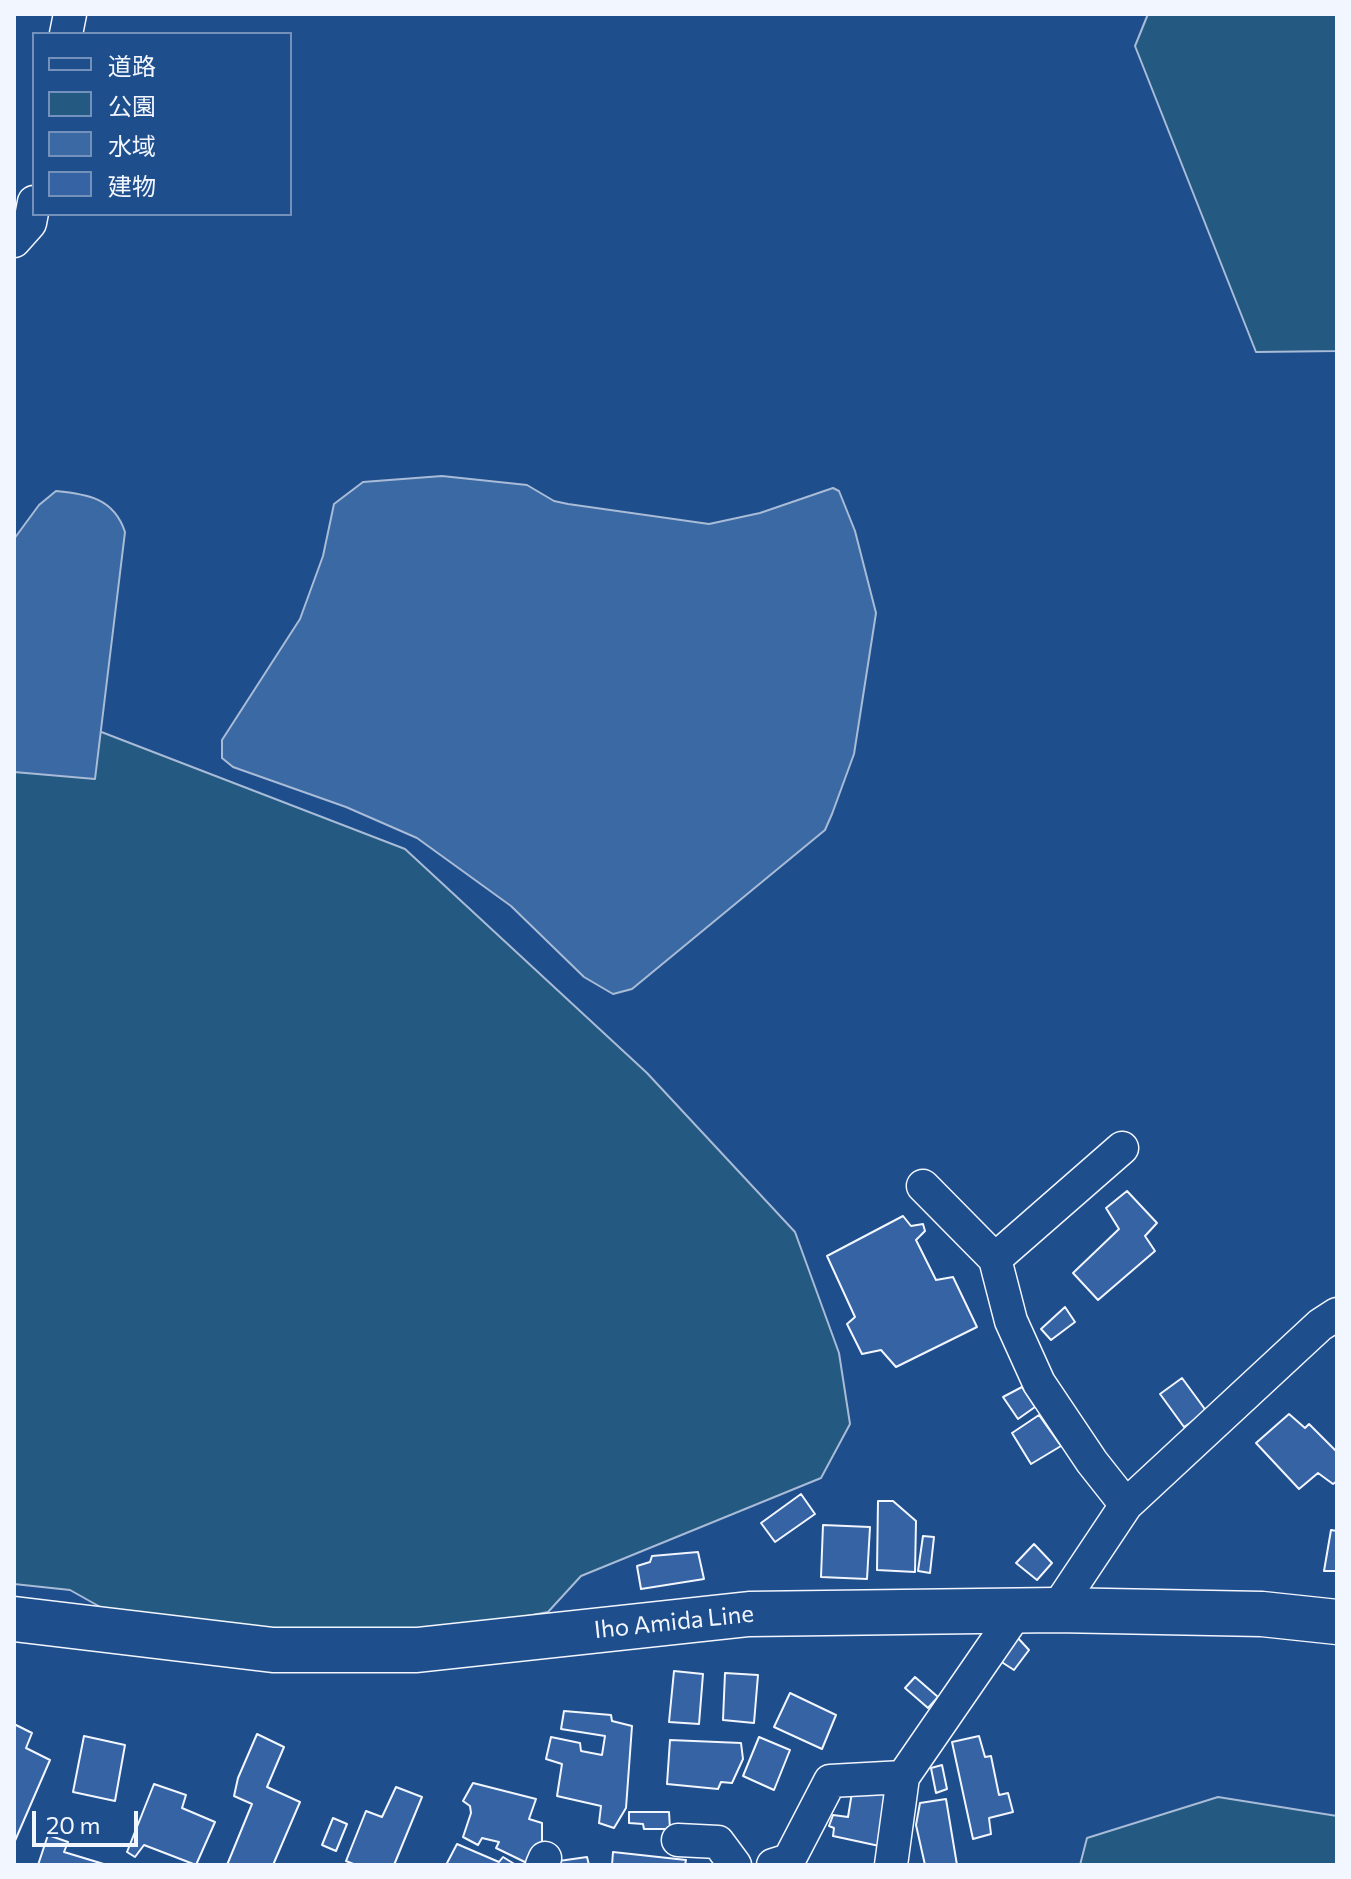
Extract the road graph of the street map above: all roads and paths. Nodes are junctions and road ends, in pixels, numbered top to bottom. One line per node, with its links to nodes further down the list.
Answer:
1 (32, 212): 2 (street)
2 (14, 241)
3 (1122, 1148): 5 (street)
4 (923, 1186): 5 (street)
5 (995, 1259): 7 (street)
6 (1337, 1314): 7 (street)
7 (1126, 1505): 8 (street)
8 (1037, 1610): 9 (main road, Iho Amida Line); 10 (main road, Iho Amida Line); 11 (street)
9 (14, 1619)
10 (1337, 1622)
11 (903, 1777): 14 (street); 15 (street)
12 (678, 1840): 13 (street)
13 (735, 1865)
14 (773, 1865)
15 (891, 1865)

